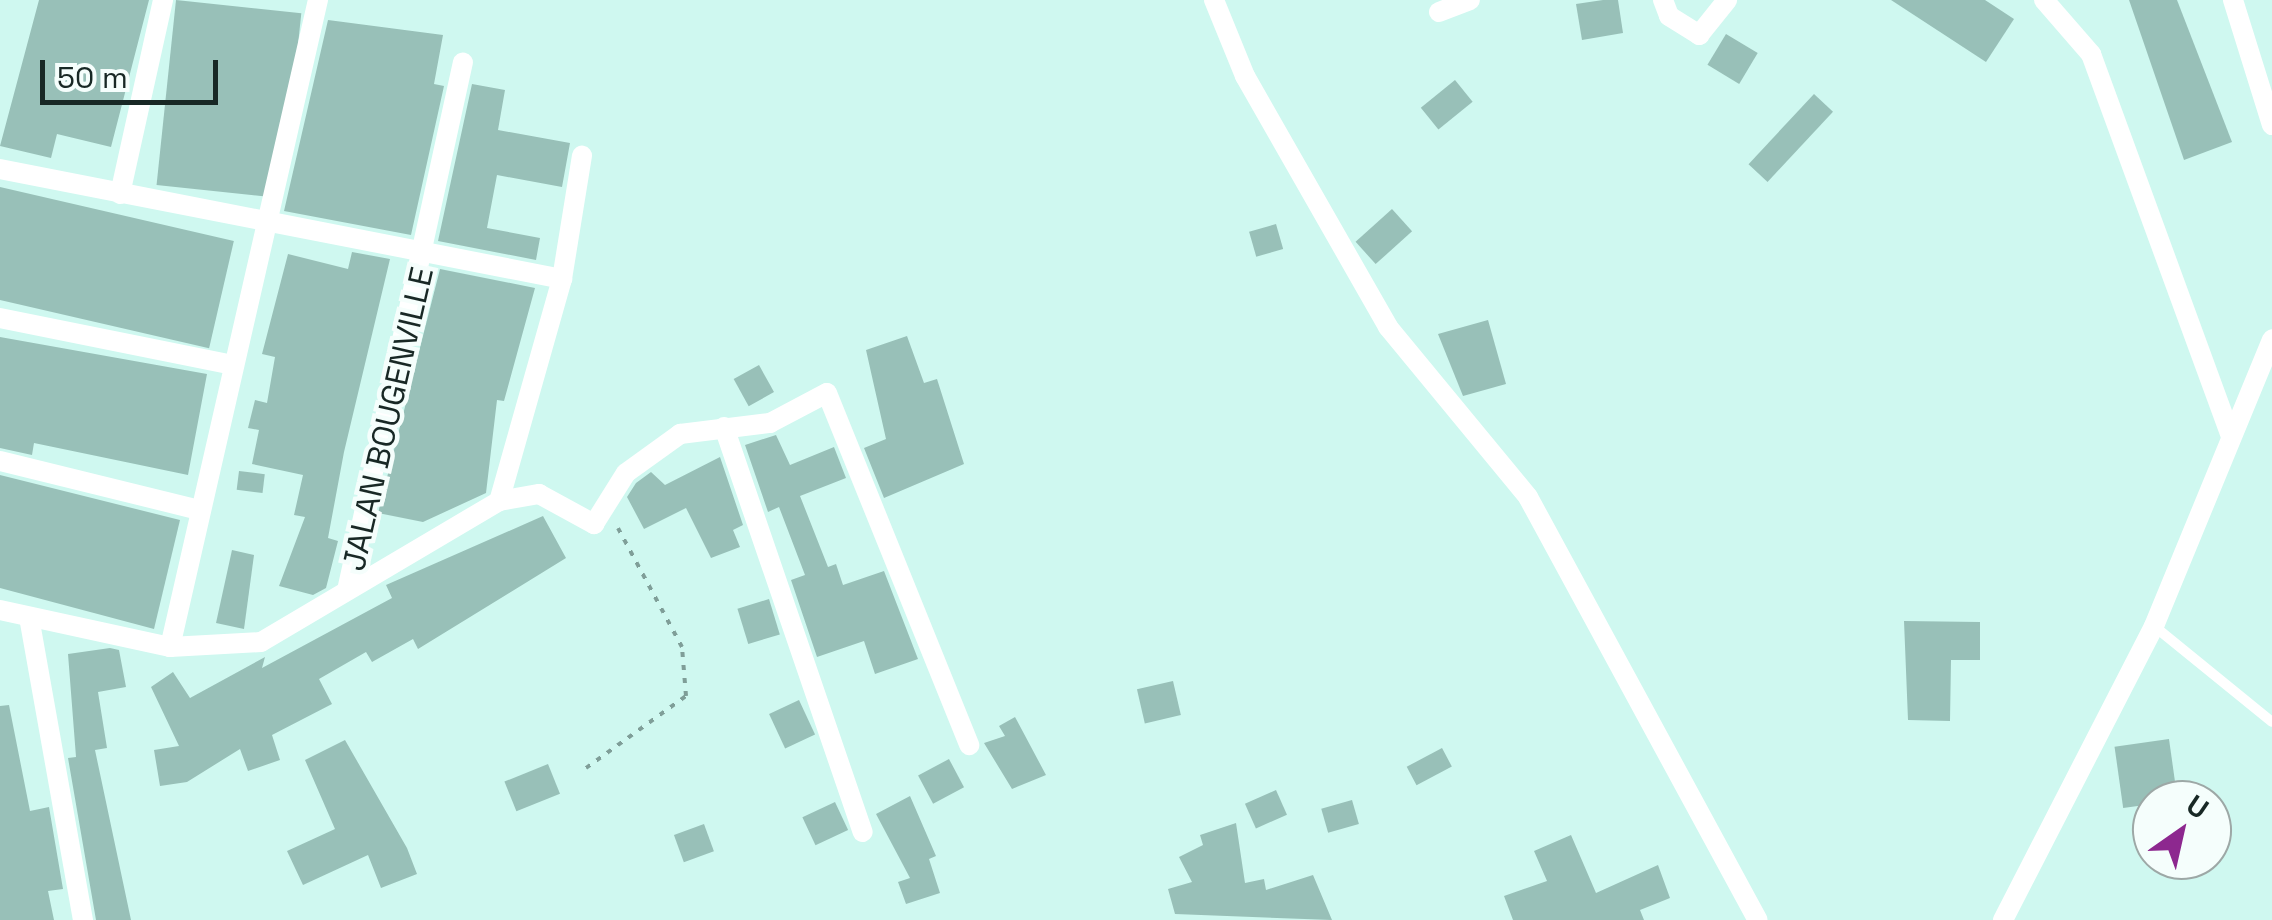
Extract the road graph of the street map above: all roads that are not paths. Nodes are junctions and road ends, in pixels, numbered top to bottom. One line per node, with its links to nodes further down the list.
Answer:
1 (163, 0): 14 (street)
2 (318, 0): 15 (street)
3 (1214, 0): 35 (street)
4 (1470, 0): 9 (street)
5 (1662, 0): 6 (street)
6 (1727, 0)
7 (2044, 0): 22 (street)
8 (2233, 0): 11 (street)
9 (1439, 12)
10 (463, 62): 16 (street, JALAN BOUGENVILLE)
11 (2272, 125)
12 (582, 156): 17 (street)
13 (0, 169): 14 (street)
14 (120, 194): 15 (street)
15 (272, 226): 16 (street); 20 (street)
16 (428, 252): 17 (street); 26 (street, JALAN BOUGENVILLE)
17 (562, 278): 24 (street)
18 (0, 318): 20 (street)
19 (2272, 339): 22 (street)
20 (229, 364): 25 (street)
21 (724, 427): 24 (street); 32 (street); 33 (street)
22 (2231, 437): 29 (street)
23 (0, 460): 25 (street)
24 (499, 502): 26 (street)
25 (196, 509): 30 (street)
26 (348, 586): 30 (street)
27 (0, 610): 28 (street)
28 (29, 617): 30 (street); 34 (street)
29 (2154, 626): 31 (lane); 36 (street)
30 (170, 647)
31 (2272, 722)
32 (968, 745)
33 (863, 832)
34 (83, 920)
35 (1758, 920)
36 (2003, 920)

